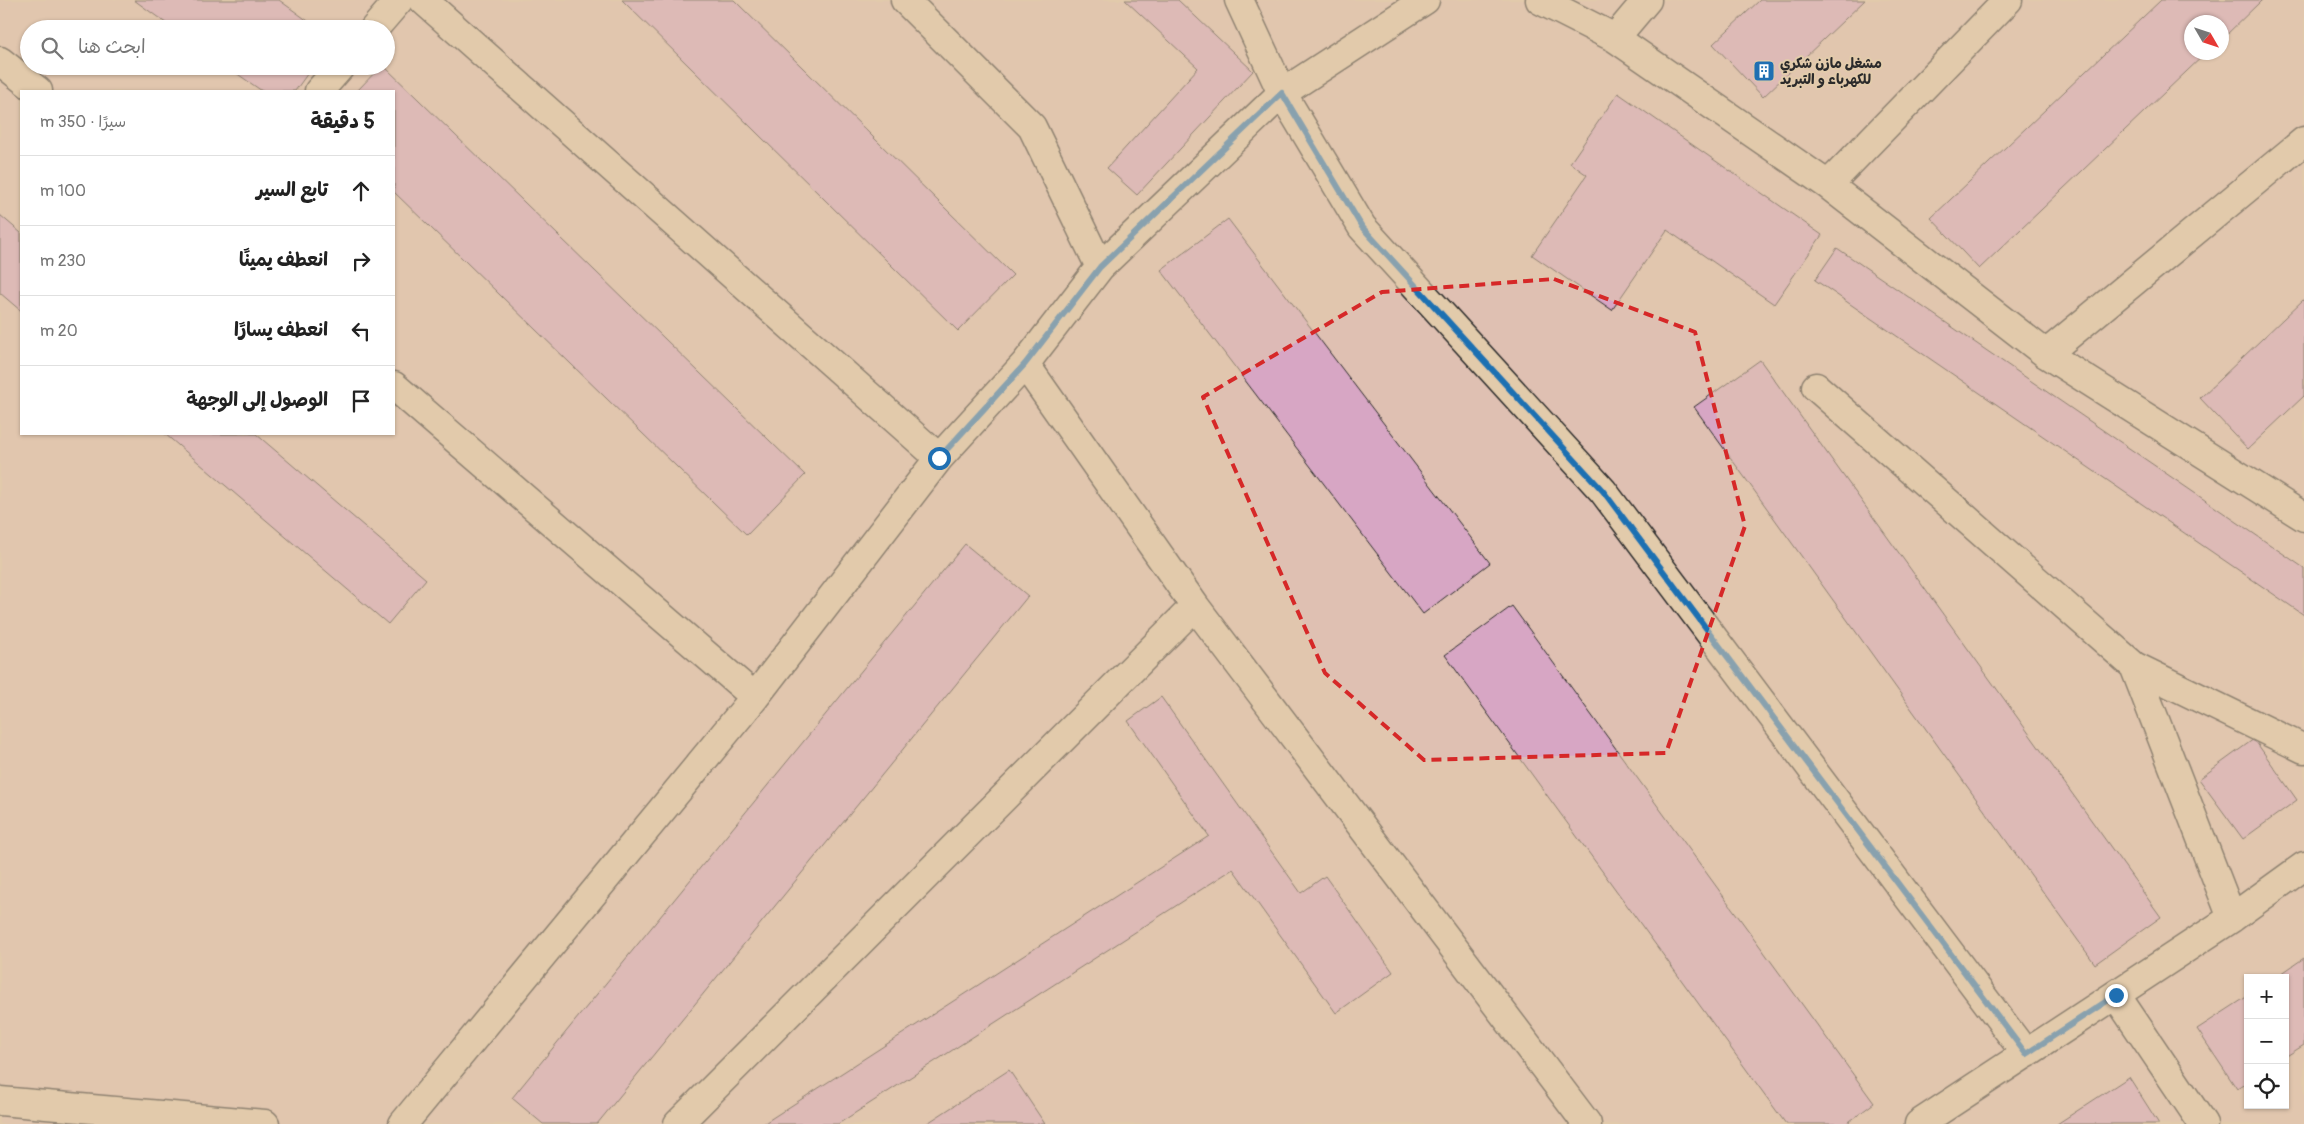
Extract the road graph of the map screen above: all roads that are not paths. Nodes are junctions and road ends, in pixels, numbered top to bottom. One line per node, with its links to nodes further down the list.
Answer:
1 (399, 0): 9 (street)
2 (423, 0): 23 (street)
3 (905, 0): 18 (street)
4 (1239, 0): 15 (street)
5 (1425, 0): 15 (street)
6 (1540, 0): 10 (street)
7 (1647, 0): 10 (street)
8 (2008, 0): 17 (street)
9 (382, 20)
10 (1615, 38): 17 (street)
11 (0, 61): 13 (street)
12 (333, 75): 14 (street)
13 (37, 90)
14 (320, 90)
15 (1282, 93): 18 (street); 32 (street)
16 (2304, 141): 19 (street)
17 (1828, 185): 19 (street)
18 (1100, 267): 20 (street)
19 (2046, 354): 24 (street)
20 (1025, 364): 23 (street); 25 (street)
21 (395, 387): 27 (street)
22 (1816, 387): 26 (street)
23 (939, 458): 27 (street)
24 (2304, 517)
25 (1195, 606): 36 (street); 37 (street)
26 (2134, 666): 28 (street); 30 (street)
27 (755, 697): 35 (street)
28 (2304, 749)
29 (2304, 866): 30 (street)
30 (2232, 918): 31 (street)
31 (2116, 995): 32 (street); 39 (street)
32 (2026, 1054): 38 (street)
33 (0, 1101): 34 (street)
34 (259, 1124)
35 (403, 1124)
36 (678, 1124)
37 (1586, 1124)
38 (1919, 1124)
39 (2203, 1124)

